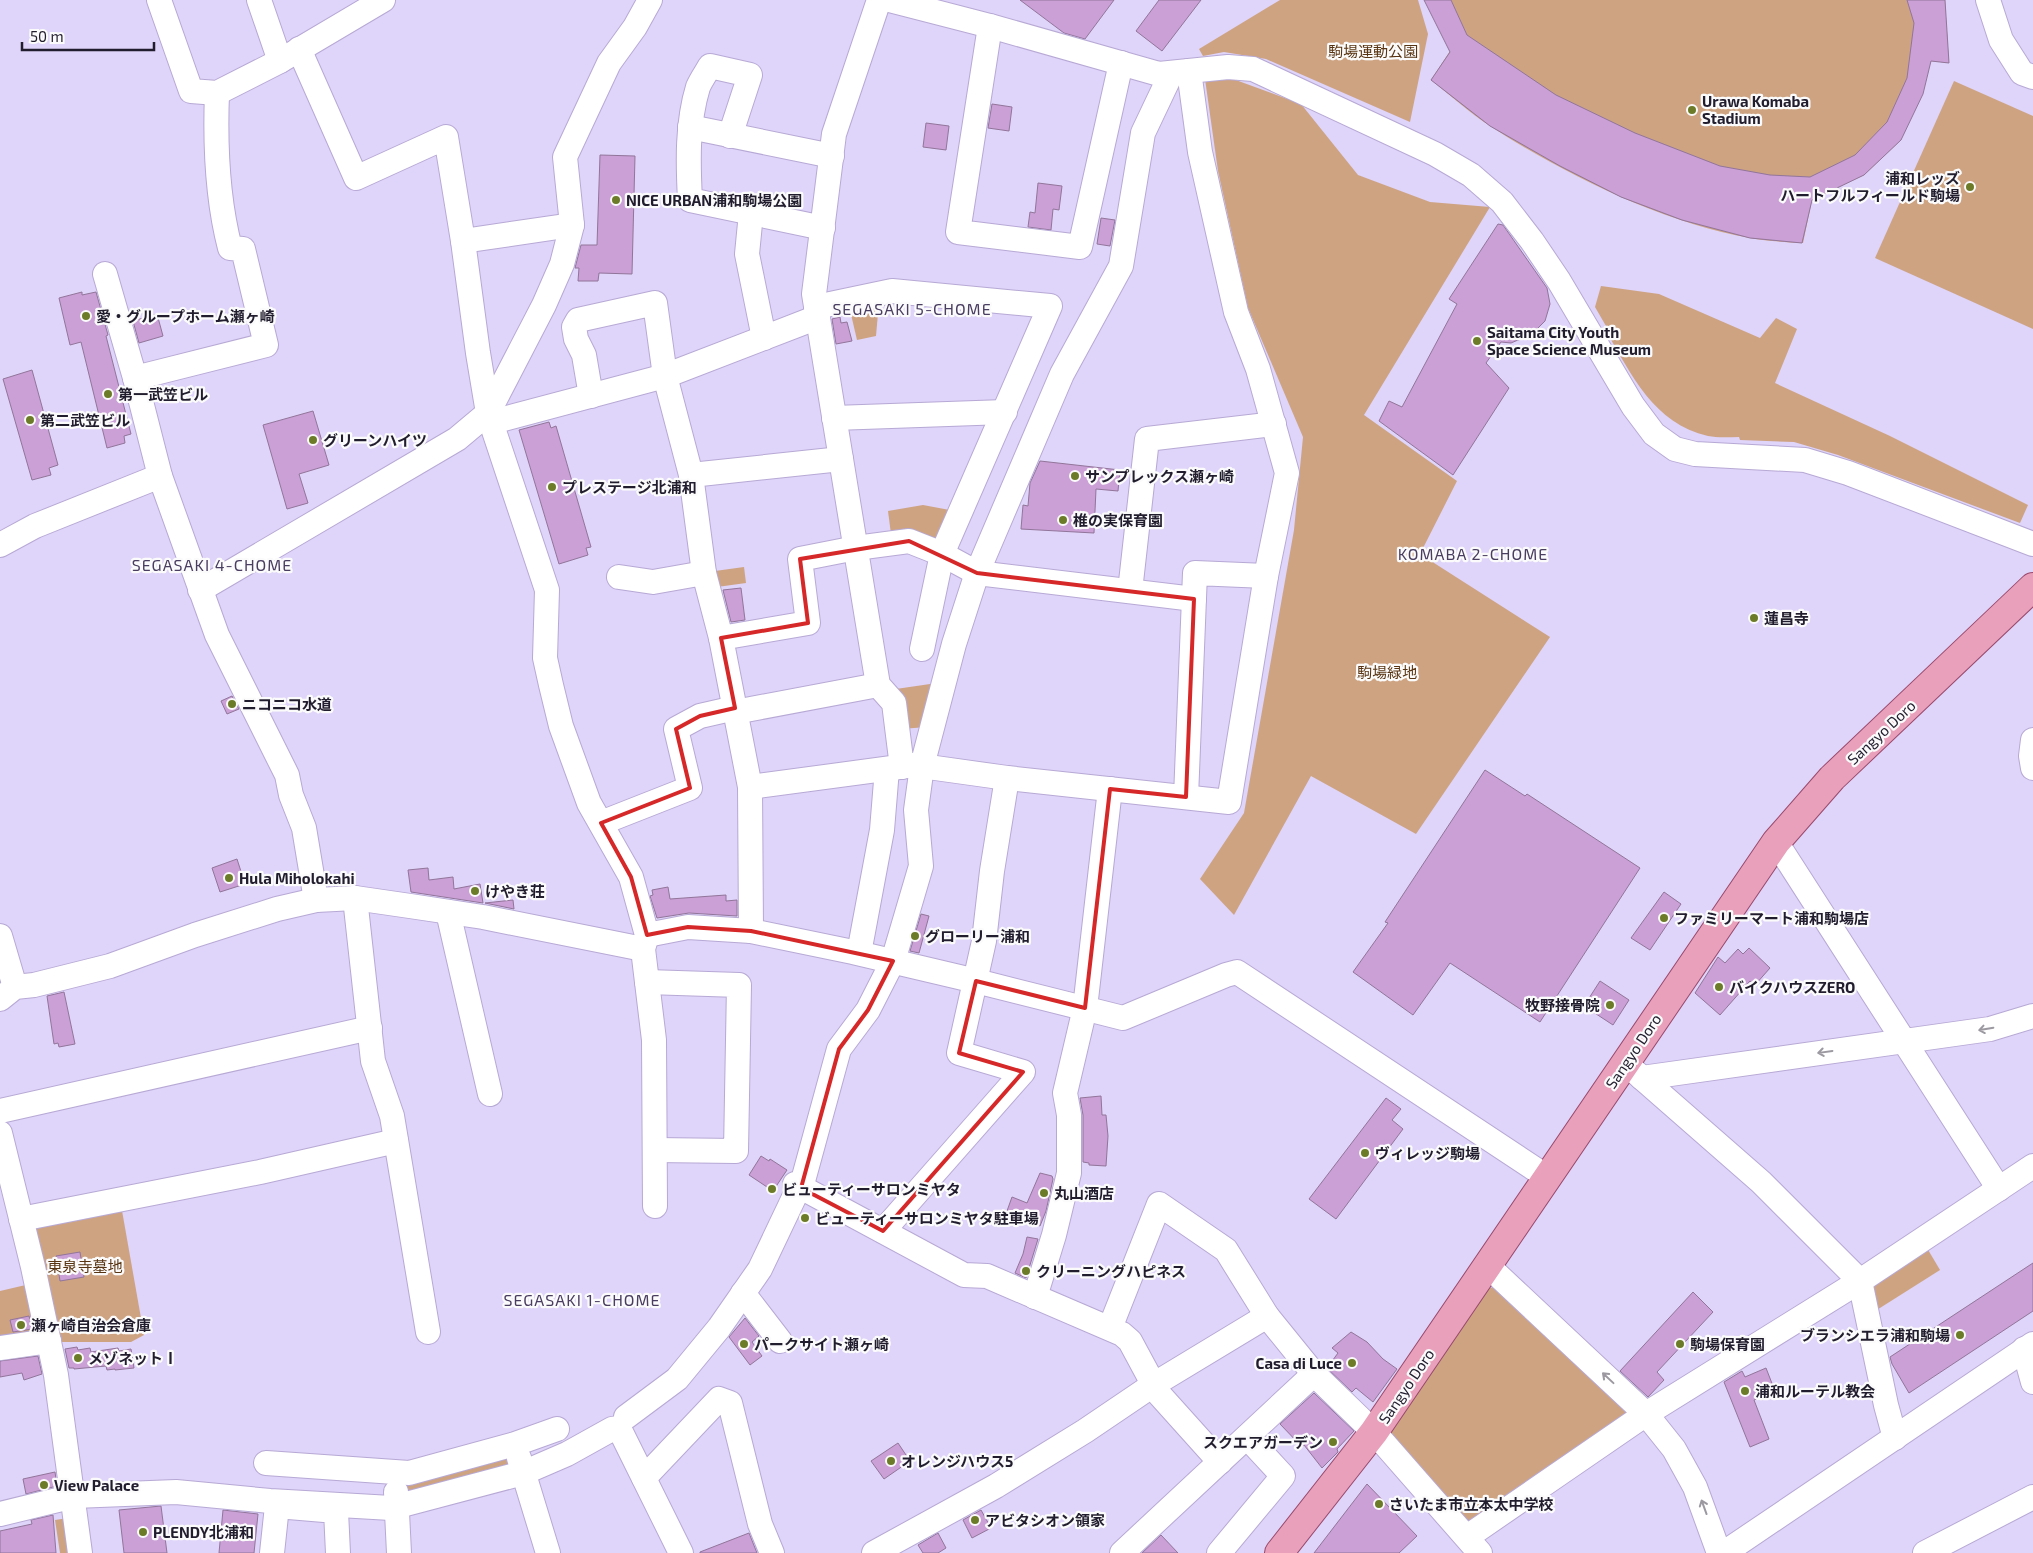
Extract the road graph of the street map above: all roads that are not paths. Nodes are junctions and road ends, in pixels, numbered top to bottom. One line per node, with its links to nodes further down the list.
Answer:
1 (159, 0): 15 (street)
2 (259, 0): 11 (street)
3 (383, 0): 8 (street)
4 (650, 0): 20 (street)
5 (879, 0): 18 (street)
6 (889, 0): 9 (street)
7 (1988, 0): 14 (street)
8 (360, 6): 11 (street)
9 (947, 7): 10 (street)
10 (990, 26): 12 (street); 12 (street)
11 (289, 55): 15 (street); 22 (street)
12 (1121, 63): 13 (street)
13 (1180, 72): 32 (street); 36 (street); 41 (street)
14 (2033, 76)
15 (217, 93): 27 (street)
16 (690, 127): 17 (street); 17 (street); 19 (street)
17 (730, 136): 18 (street)
18 (832, 156): 21 (street)
19 (751, 213): 21 (street); 25 (street)
20 (572, 225): 22 (street); 30 (street)
21 (823, 228): 24 (street)
22 (463, 241): 30 (street)
23 (105, 274): 27 (street)
24 (817, 312): 25 (street); 29 (street); 31 (street)
25 (764, 338): 26 (street)
26 (665, 376): 28 (street); 28 (street); 34 (street)
27 (135, 378): 35 (street)
28 (591, 396): 30 (street)
29 (1005, 412): 31 (street); 39 (street)
30 (490, 417): 44 (street); 59 (street)
31 (834, 418): 33 (street)
32 (1274, 424): 42 (street); 45 (street)
33 (841, 459): 34 (street); 38 (street)
34 (691, 475): 40 (street)
35 (160, 476): 37 (street); 44 (street)
36 (2033, 544)
37 (0, 545)
38 (856, 548): 39 (street); 48 (street); 50 (street)
39 (942, 554): 41 (street); 49 (street)
40 (704, 573): 43 (street); 48 (street)
41 (977, 573): 45 (street); 53 (street)
42 (1266, 576): 47 (street); 58 (street)
43 (619, 577)
44 (200, 590): 62 (street)
45 (1130, 591): 47 (street)
46 (2032, 595): 60 (main road, Sangyo Doro)
47 (1194, 599): 58 (street)
48 (721, 638): 51 (street)
49 (922, 650)
50 (878, 685): 51 (street); 53 (street)
51 (735, 710): 56 (street); 59 (street)
52 (2033, 740): 54 (street)
53 (904, 767): 55 (street); 56 (street); 67 (street); 68 (street)
54 (2033, 768)
55 (1007, 778): 57 (street); 69 (street)
56 (750, 787): 64 (street)
57 (1110, 789): 58 (street); 72 (street)
58 (1186, 797)
59 (601, 823): 66 (street)
60 (1776, 842): 75 (street); 76 (main road, Sangyo Doro)
61 (355, 898): 62 (street); 63 (street); 74 (street)
62 (316, 900): 71 (street)
63 (448, 912): 66 (street); 77 (street)
64 (751, 931): 66 (street); 67 (street)
65 (0, 936): 71 (street)
66 (645, 942): 70 (street)
67 (859, 953): 68 (street)
68 (893, 962): 69 (street); 84 (street)
69 (976, 981): 72 (street); 88 (street)
70 (647, 982): 81 (street); 81 (street)
71 (8, 993)
72 (1085, 1008): 83 (street); 92 (street)
73 (2033, 1016): 75 (street, one-way to 75)
74 (370, 1028): 78 (street); 80 (street)
75 (1903, 1041): 76 (street, one-way to 76); 85 (street)
76 (1634, 1071): 83 (main road, Sangyo Doro); 90 (street)
77 (490, 1094)
78 (0, 1112)
79 (0, 1133): 87 (street)
80 (396, 1141): 87 (street); 95 (street)
81 (655, 1150): 86 (street)
82 (2033, 1166): 85 (street)
83 (1547, 1177): 89 (main road, Sangyo Doro)
84 (798, 1186): 88 (street); 91 (street)
85 (1999, 1189): 90 (street)
86 (655, 1206)
87 (21, 1219): 96 (street)
88 (883, 1232): 92 (street)
89 (1488, 1266): 103 (street, one-way to 89); 106 (main road, Sangyo Doro)
90 (1860, 1281): 103 (street); 108 (street)
91 (743, 1293): 97 (street); 104 (street)
92 (1034, 1297): 94 (street)
93 (1267, 1316): 94 (street); 100 (street); 102 (street)
94 (1110, 1328): 102 (street)
95 (428, 1332)
96 (49, 1341): 99 (street); 115 (street)
97 (780, 1341)
98 (2029, 1347): 101 (street); 108 (street)
99 (0, 1348)
100 (1314, 1374): 106 (street); 107 (street)
101 (2033, 1382)
102 (1153, 1385): 110 (street); 120 (street)
103 (1646, 1414): 119 (street); 131 (street, one-way to 103)
104 (623, 1422): 112 (street); 114 (street)
105 (557, 1429): 109 (street)
106 (1374, 1432): 119 (street); 130 (main road, Sangyo Doro)
107 (1247, 1437): 110 (street); 129 (street)
108 (1894, 1438): 132 (street)
109 (515, 1444): 112 (street); 113 (street)
110 (1220, 1462): 128 (street)
111 (266, 1463): 113 (street)
112 (523, 1472): 117 (street); 125 (street)
113 (399, 1473): 117 (street)
114 (644, 1478): 126 (street); 127 (street)
115 (74, 1496): 117 (street); 118 (street); 121 (street)
116 (2033, 1497): 133 (street)
117 (396, 1506): 124 (street)
118 (0, 1514)
119 (1474, 1545)
120 (891, 1549)
121 (80, 1553)
122 (272, 1553): 123 (street)
123 (338, 1553)
124 (399, 1553)
125 (548, 1553)
126 (681, 1553)
127 (772, 1553)
128 (1122, 1553)
129 (1219, 1553)
130 (1278, 1553)
131 (1719, 1553)
132 (1724, 1553)
133 (1925, 1553)

